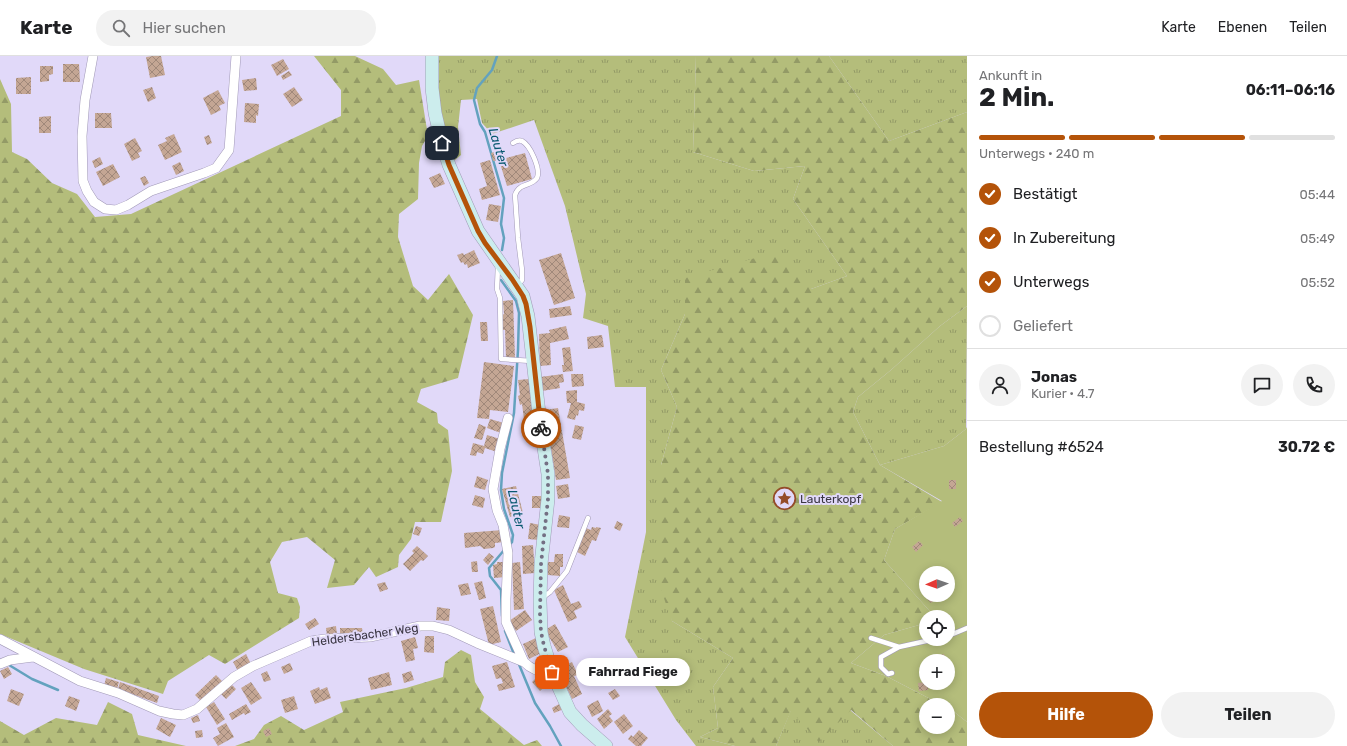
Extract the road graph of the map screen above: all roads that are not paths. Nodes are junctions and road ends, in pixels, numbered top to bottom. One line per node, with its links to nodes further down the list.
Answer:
1 (92, 56): 2 (street)
2 (236, 56)
3 (432, 56): 5 (street)
4 (513, 143): 6 (lane)
5 (498, 260): 6 (street); 7 (lane)
6 (517, 287): 7 (street)
7 (528, 361): 10 (street)
8 (508, 418): 18 (street)
9 (588, 518): 10 (lane)
10 (540, 601): 20 (street)
11 (967, 628): 12 (lane)
12 (955, 633)
13 (871, 638): 16 (lane)
14 (0, 639): 17 (street, Heldersbacher Weg)
15 (919, 643): 16 (lane)
16 (899, 648): 21 (lane)
17 (33, 657): 18 (street, Heldersbacher Weg); 19 (street)
18 (524, 662): 20 (street, Heldersbacher Weg)
19 (0, 664)
20 (552, 672): 22 (street)
21 (892, 673)
22 (606, 746)

